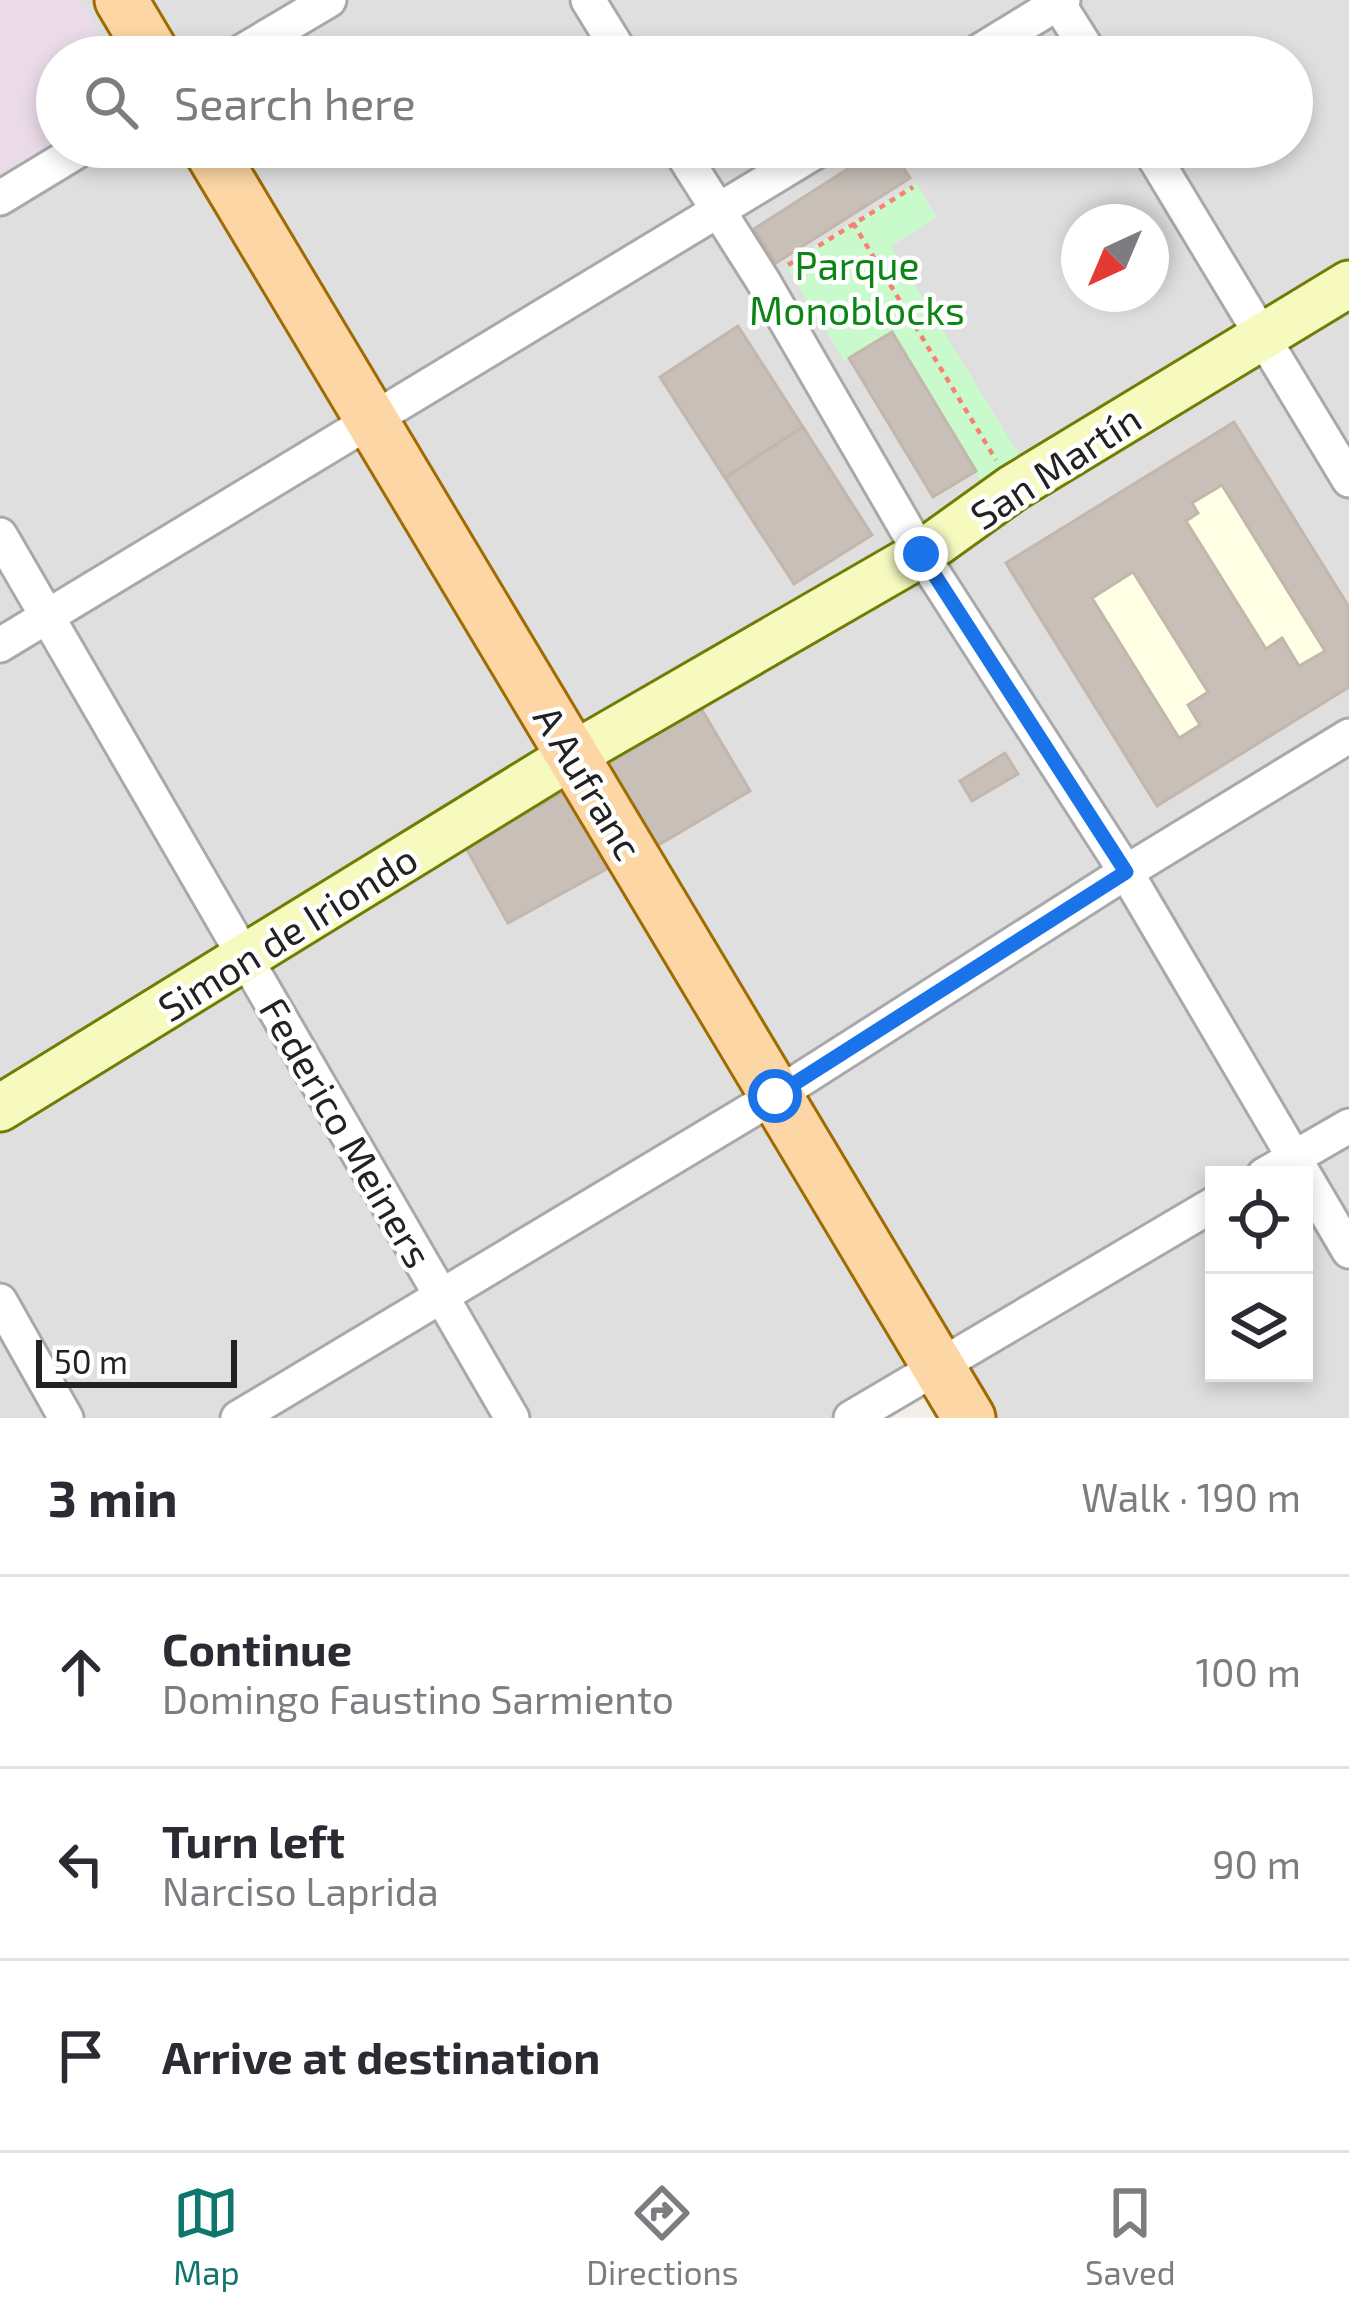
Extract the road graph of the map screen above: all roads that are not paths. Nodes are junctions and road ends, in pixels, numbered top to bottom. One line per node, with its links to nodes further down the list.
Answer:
1 (122, 0): 5 (main road)
2 (329, 0): 6 (street)
3 (588, 0): 7 (street)
4 (1059, 1): 8 (street); 9 (street)
5 (143, 36)
6 (268, 36)
7 (610, 36)
8 (1003, 36)
9 (1080, 36)
10 (49, 168): 15 (street)
11 (221, 168): 19 (main road, A Aufranc)
12 (691, 168): 16 (street)
13 (789, 168): 16 (street)
14 (1161, 168): 18 (street)
15 (0, 198)
16 (717, 212): 19 (street); 22 (street)
17 (1349, 284): 18 (main road, San Martín)
18 (1261, 336): 20 (street); 22 (main road, San Martín)
19 (372, 419): 23 (street); 26 (main road, A Aufranc)
20 (1349, 480)
21 (0, 536): 23 (street, Federico Meiners)
22 (921, 554): 26 (main road, San Martín); 27 (street)
23 (47, 617): 24 (street); 28 (street, Federico Meiners)
24 (0, 645)
25 (1349, 736): 27 (street)
26 (573, 754): 28 (main road, Simon de Iriondo); 29 (main road, A Aufranc)
27 (1126, 872): 29 (street); 32 (street)
28 (247, 958): 30 (main road, Simon de Iriondo); 36 (street, Federico Meiners)
29 (775, 1096): 36 (street); 38 (main road, A Aufranc)
30 (0, 1108)
31 (1349, 1126): 32 (street)
32 (1294, 1158): 33 (street); 35 (street)
33 (1280, 1166)
34 (1205, 1209): 38 (street)
35 (1349, 1251)
36 (442, 1296): 40 (street); 41 (street, Federico Meiners)
37 (0, 1301): 39 (street)
38 (938, 1366): 42 (street); 43 (main road, A Aufranc)
39 (66, 1418)
40 (238, 1418)
41 (512, 1418)
42 (851, 1418)
43 (969, 1418)

